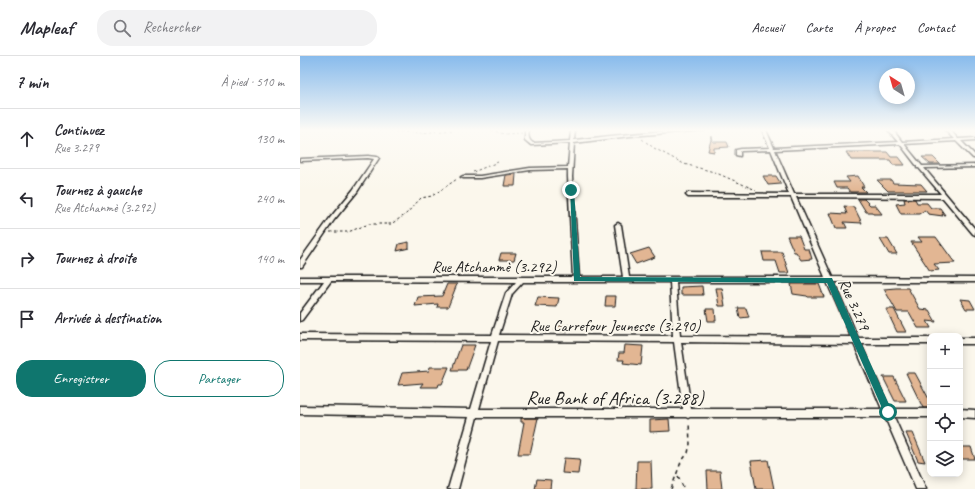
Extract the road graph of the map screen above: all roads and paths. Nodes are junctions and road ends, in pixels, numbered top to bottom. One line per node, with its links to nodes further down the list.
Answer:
1 (571, 150): 11 (street)
2 (658, 150): 14 (path)
3 (741, 150): 6 (street)
4 (773, 150): 15 (street, Rue 3.279)
5 (906, 150): 10 (street)
6 (738, 155)
7 (300, 160): 18 (street)
8 (498, 162): 12 (path)
9 (975, 166): 10 (street)
10 (919, 167): 16 (street)
11 (570, 168): 12 (street); 25 (street)
12 (462, 177): 18 (path)
13 (688, 195): 14 (street)
14 (765, 195): 15 (street)
15 (792, 195): 16 (street); 28 (street, Rue 3.279)
16 (943, 196): 19 (street)
17 (618, 225): 26 (street)
18 (323, 233): 20 (street)
19 (975, 233)
20 (300, 265)
21 (300, 278): 22 (street, Rue Atchanmè (3.292))
22 (329, 279): 23 (street, Rue Atchanmè (3.292)); 31 (street)
23 (506, 279): 24 (street, Rue Atchanmè (3.292)); 30 (street)
24 (522, 279): 25 (street, Rue Atchanmè (3.292)); 30 (street)
25 (576, 279): 26 (street, Rue Atchanmè (3.292))
26 (626, 279): 27 (street, Rue Atchanmè (3.292))
27 (673, 280): 28 (street, Rue Atchanmè (3.292)); 34 (street)
28 (830, 280): 29 (street, Rue Atchanmè (3.292)); 35 (street, Rue 3.279)
29 (975, 280)
30 (510, 292): 33 (street)
31 (300, 318)
32 (300, 337): 33 (street, Rue Carrefour Jeunesse (3.290))
33 (495, 338): 34 (street, Rue Carrefour Jeunesse (3.290)); 41 (street)
34 (677, 339): 35 (street, Rue Carrefour Jeunesse (3.290)); 43 (street)
35 (856, 340): 36 (street, Rue Carrefour Jeunesse (3.290)); 40 (street, Rue 3.279)
36 (927, 341)
37 (963, 341): 38 (street)
38 (975, 341)
39 (300, 410): 41 (street, Rue Bank of Africa (3.288))
40 (888, 412): 42 (street, Rue Bank of Africa (3.288)); 43 (street, Rue Bank of Africa (3.288)); 50 (street, Rue 3.279)
41 (474, 413): 43 (street, Rue Bank of Africa (3.288)); 47 (street)
42 (927, 413)
43 (688, 414): 46 (path)
44 (963, 414): 45 (street)
45 (975, 414)
46 (677, 475): 48 (path); 49 (path)
47 (453, 489)
48 (671, 489)
49 (684, 489)
50 (921, 489)

